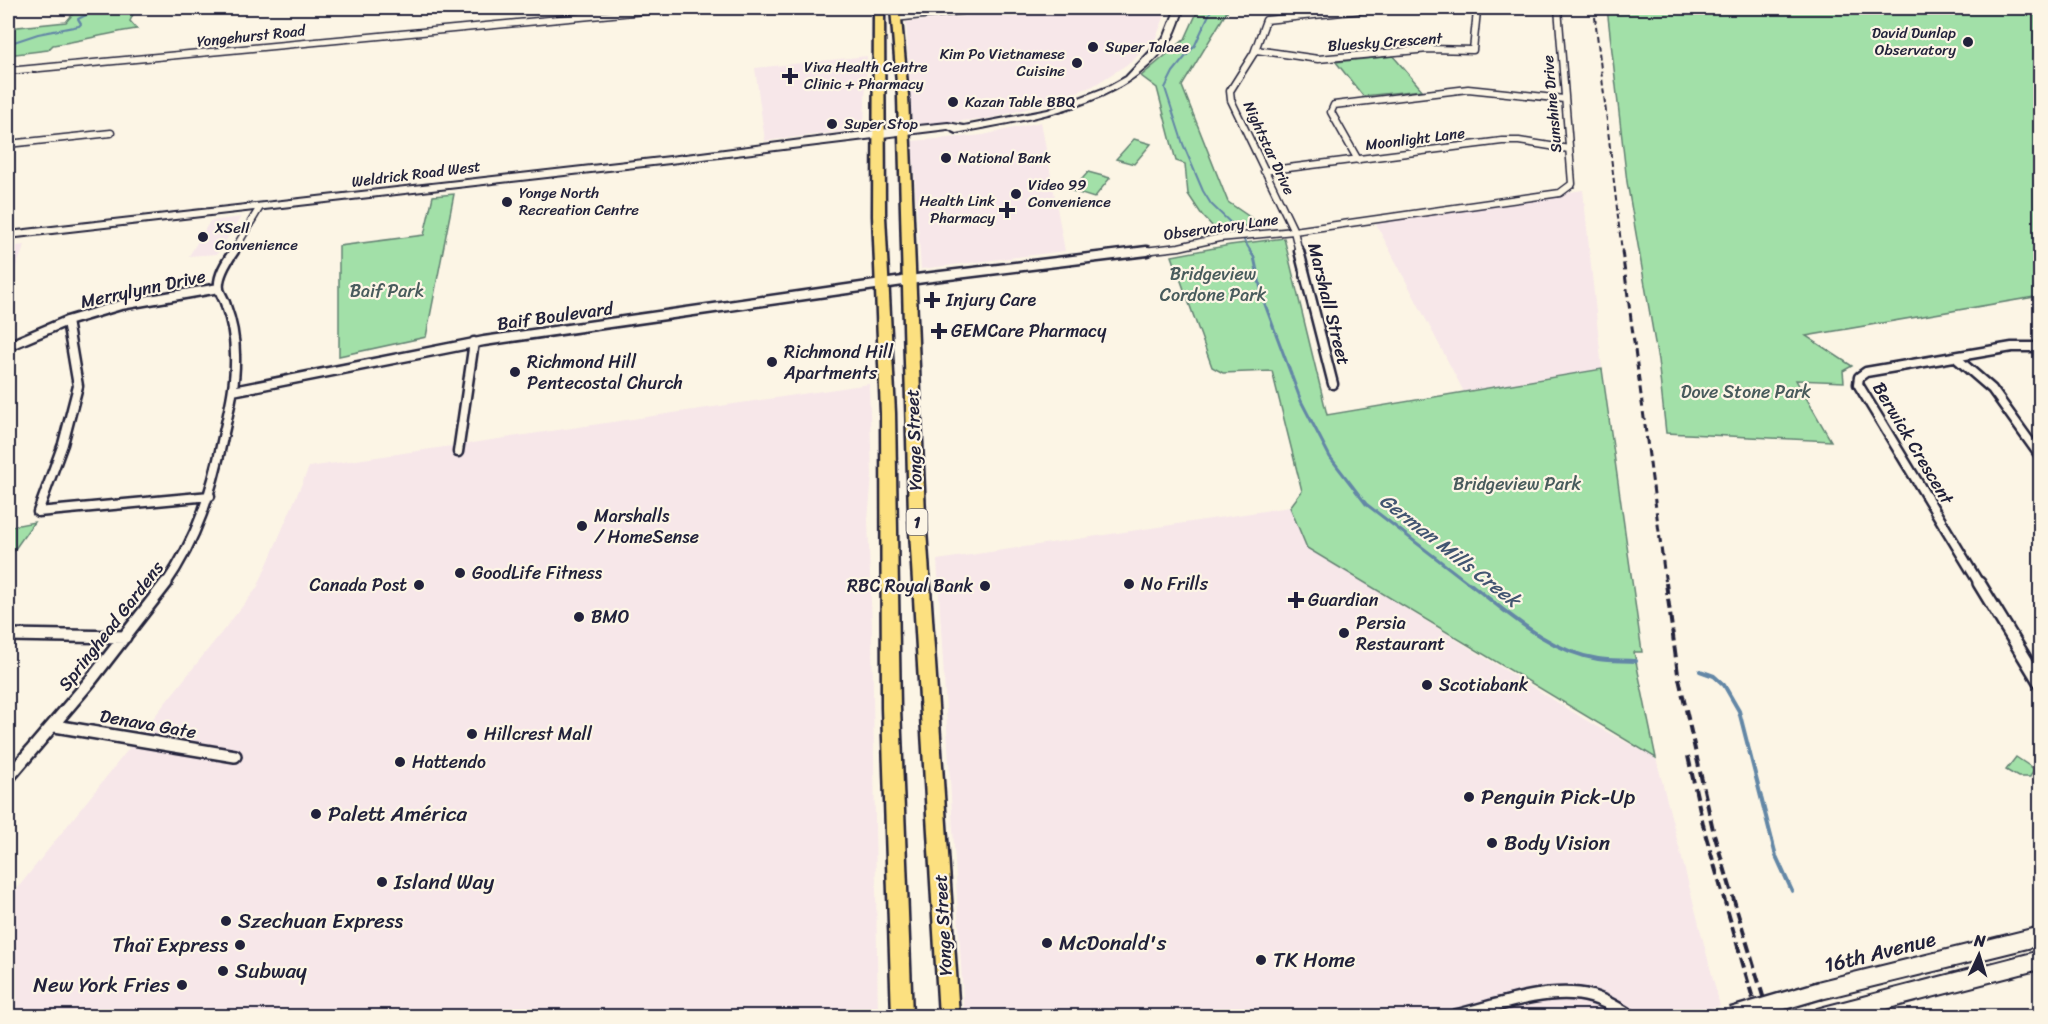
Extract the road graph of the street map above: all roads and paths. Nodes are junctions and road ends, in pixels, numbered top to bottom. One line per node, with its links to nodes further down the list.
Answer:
1 (676, 8): 10 (street, Yongehurst Road)
2 (879, 8): 14 (main road, Yonge Street / 1)
3 (988, 8): 8 (street)
4 (1179, 8): 13 (street, Weldrick Road West)
5 (1381, 8): 9 (street, Nightstar Drive)
6 (1474, 8): 9 (street, Bluesky Crescent)
7 (1558, 8): 11 (street, Sunshine Drive)
8 (895, 13): 13 (main road, Yonge Street / 1)
9 (1256, 50): 18 (street, Nightstar Drive)
10 (8, 71)
11 (1564, 99): 16 (street, Sunshine Drive); 17 (street)
12 (111, 134): 15 (street)
13 (904, 135): 14 (street, Weldrick Road West); 23 (main road, Yonge Street / 1)
14 (879, 137): 20 (street, Weldrick Road West); 24 (main road, Yonge Street / 1)
15 (8, 144)
16 (1569, 149): 17 (street, Moonlight Lane); 19 (street, Sunshine Drive)
17 (1358, 160): 18 (street, Moonlight Lane)
18 (1264, 171): 21 (street, Nightstar Drive)
19 (1560, 193): 21 (street, Observatory Lane)
20 (260, 207): 22 (street, Weldrick Road West); 25 (street)
21 (1294, 231): 23 (street, Observatory Lane); 31 (street, Marshall Street)
22 (8, 235)
23 (909, 280): 24 (street, Observatory Lane); 46 (main road, Yonge Street / 1)
24 (884, 284): 27 (street, Baif Boulevard); 45 (main road, Yonge Street / 1)
25 (219, 288): 26 (street, Merrylynn Drive); 32 (street, Springhead Gardens)
26 (67, 321): 28 (street, Merrylynn Drive); 35 (street)
27 (474, 342): 32 (street, Baif Boulevard); 33 (street)
28 (8, 346)
29 (2040, 347): 30 (street, Berwick Crescent)
30 (1955, 357): 34 (street); 38 (street, Berwick Crescent)
31 (1334, 384)
32 (233, 392): 35 (street, Springhead Gardens)
33 (458, 452)
34 (2040, 456)
35 (210, 496): 37 (street, Springhead Gardens)
36 (8, 635): 37 (street)
37 (125, 637): 39 (street, Springhead Gardens)
38 (2040, 683)
39 (55, 726): 40 (street, Denava Gate); 41 (street, Springhead Gardens)
40 (235, 756)
41 (8, 778)
42 (2040, 936): 49 (main road, 16th Avenue, bridge)
43 (2040, 960): 44 (main road)
44 (1831, 1015)
45 (902, 1017)
46 (949, 1017)
47 (1455, 1017): 48 (street)
48 (1630, 1017)
49 (1732, 1017)

